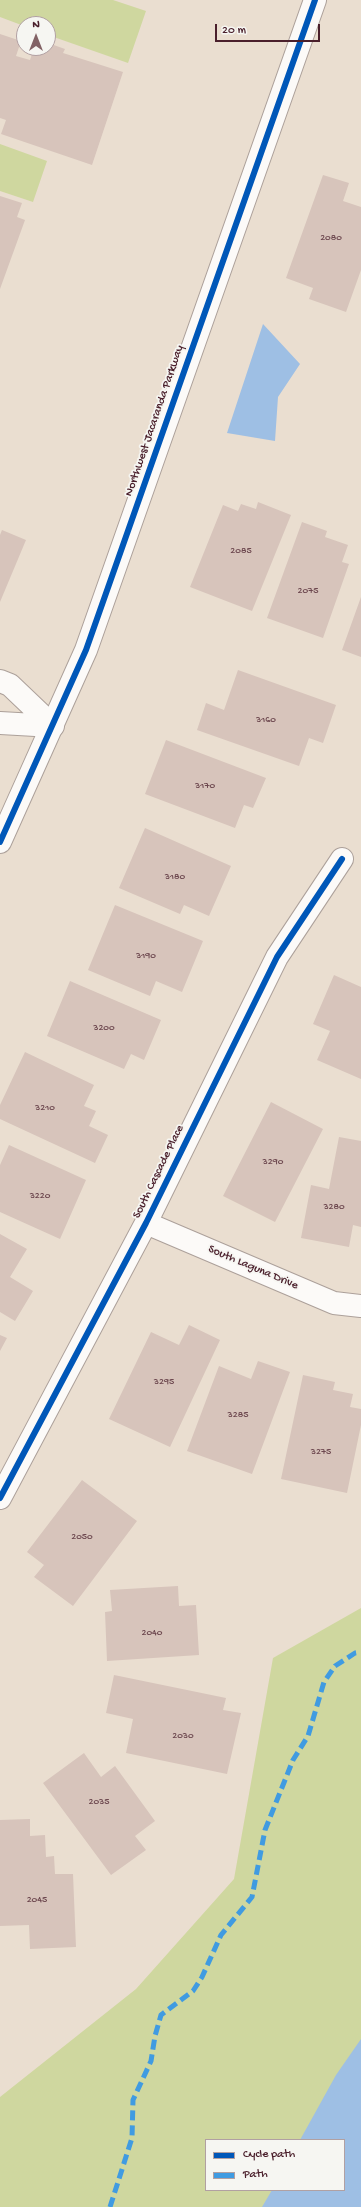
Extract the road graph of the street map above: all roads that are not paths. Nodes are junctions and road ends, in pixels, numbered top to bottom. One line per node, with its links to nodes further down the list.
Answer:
1 (315, 0): 4 (street, Northwest Jacaranda Parkway)
2 (0, 681): 4 (street)
3 (0, 723): 4 (street)
4 (53, 726): 5 (street, Northwest Jacaranda Parkway)
5 (0, 842)
6 (342, 859): 7 (street, South Cascade Place)
7 (146, 1223): 8 (street, South Laguna Drive); 9 (street, South Cascade Place)
8 (361, 1306)
9 (0, 1498)

